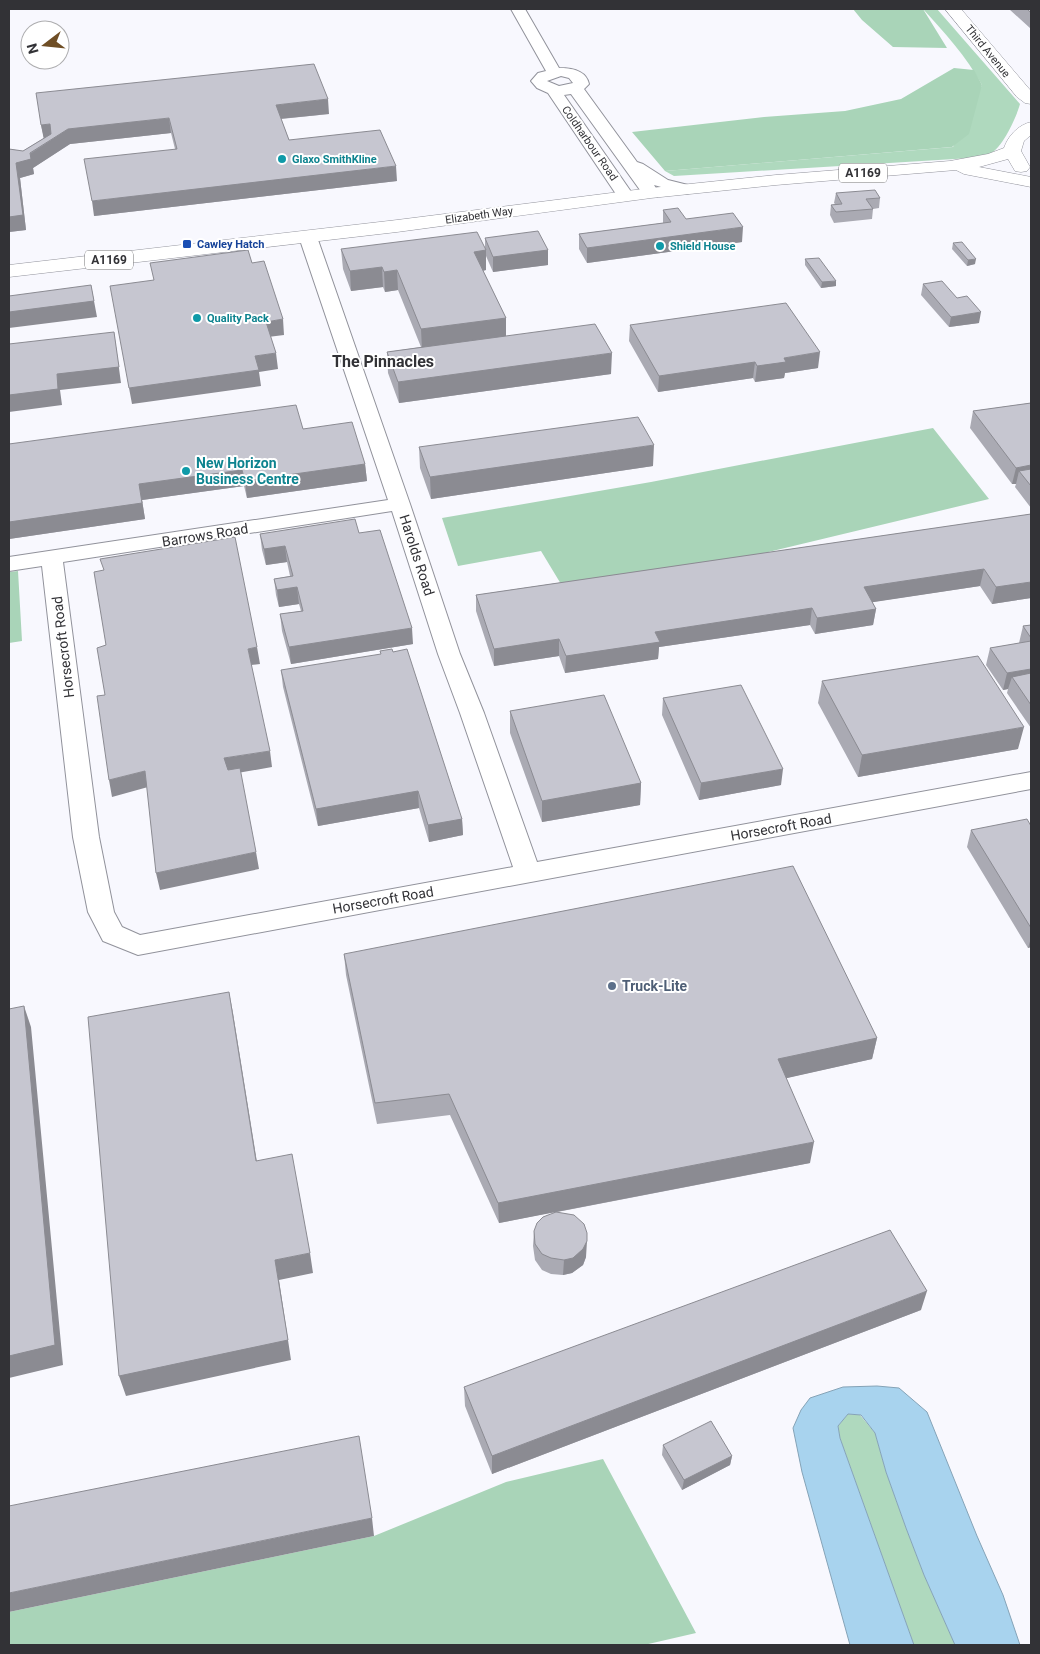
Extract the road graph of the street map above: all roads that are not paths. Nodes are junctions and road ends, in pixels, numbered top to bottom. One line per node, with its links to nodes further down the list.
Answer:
1 (518, 9): 3 (street)
2 (953, 9): 6 (main road, Third Avenue)
3 (555, 72): 4 (street, Coldharbour Road); 5 (street, Coldharbour Road)
4 (575, 88): 5 (street, Coldharbour Road); 9 (street, Coldharbour Road)
5 (553, 90): 15 (street, Coldharbour Road)
6 (1027, 96): 7 (main road, Third Avenue)
7 (1029, 128): 8 (main road)
8 (1012, 151): 10 (main road, Elizabeth Way / A1169); 11 (main road)
9 (627, 160): 13 (street, Coldharbour Road); 14 (street, Coldharbour Road)
10 (950, 166): 12 (main road, Elizabeth Way / A1169); 13 (main road, Elizabeth Way / A1169)
11 (1031, 176)
12 (1031, 182)
13 (686, 189): 14 (main road, Elizabeth Way / A1169)
14 (651, 193): 15 (main road, Elizabeth Way / A1169)
15 (626, 196): 16 (main road, Elizabeth Way / A1169)
16 (308, 237): 17 (main road, Elizabeth Way / A1169); 18 (street, Harolds Road)
17 (9, 271)
18 (400, 504): 19 (street, Barrows Road); 22 (street, Harolds Road)
19 (52, 558): 20 (street, Barrows Road); 22 (street, Horsecroft Road)
20 (9, 564)
21 (1031, 781): 22 (street, Horsecroft Road)
22 (528, 873)

